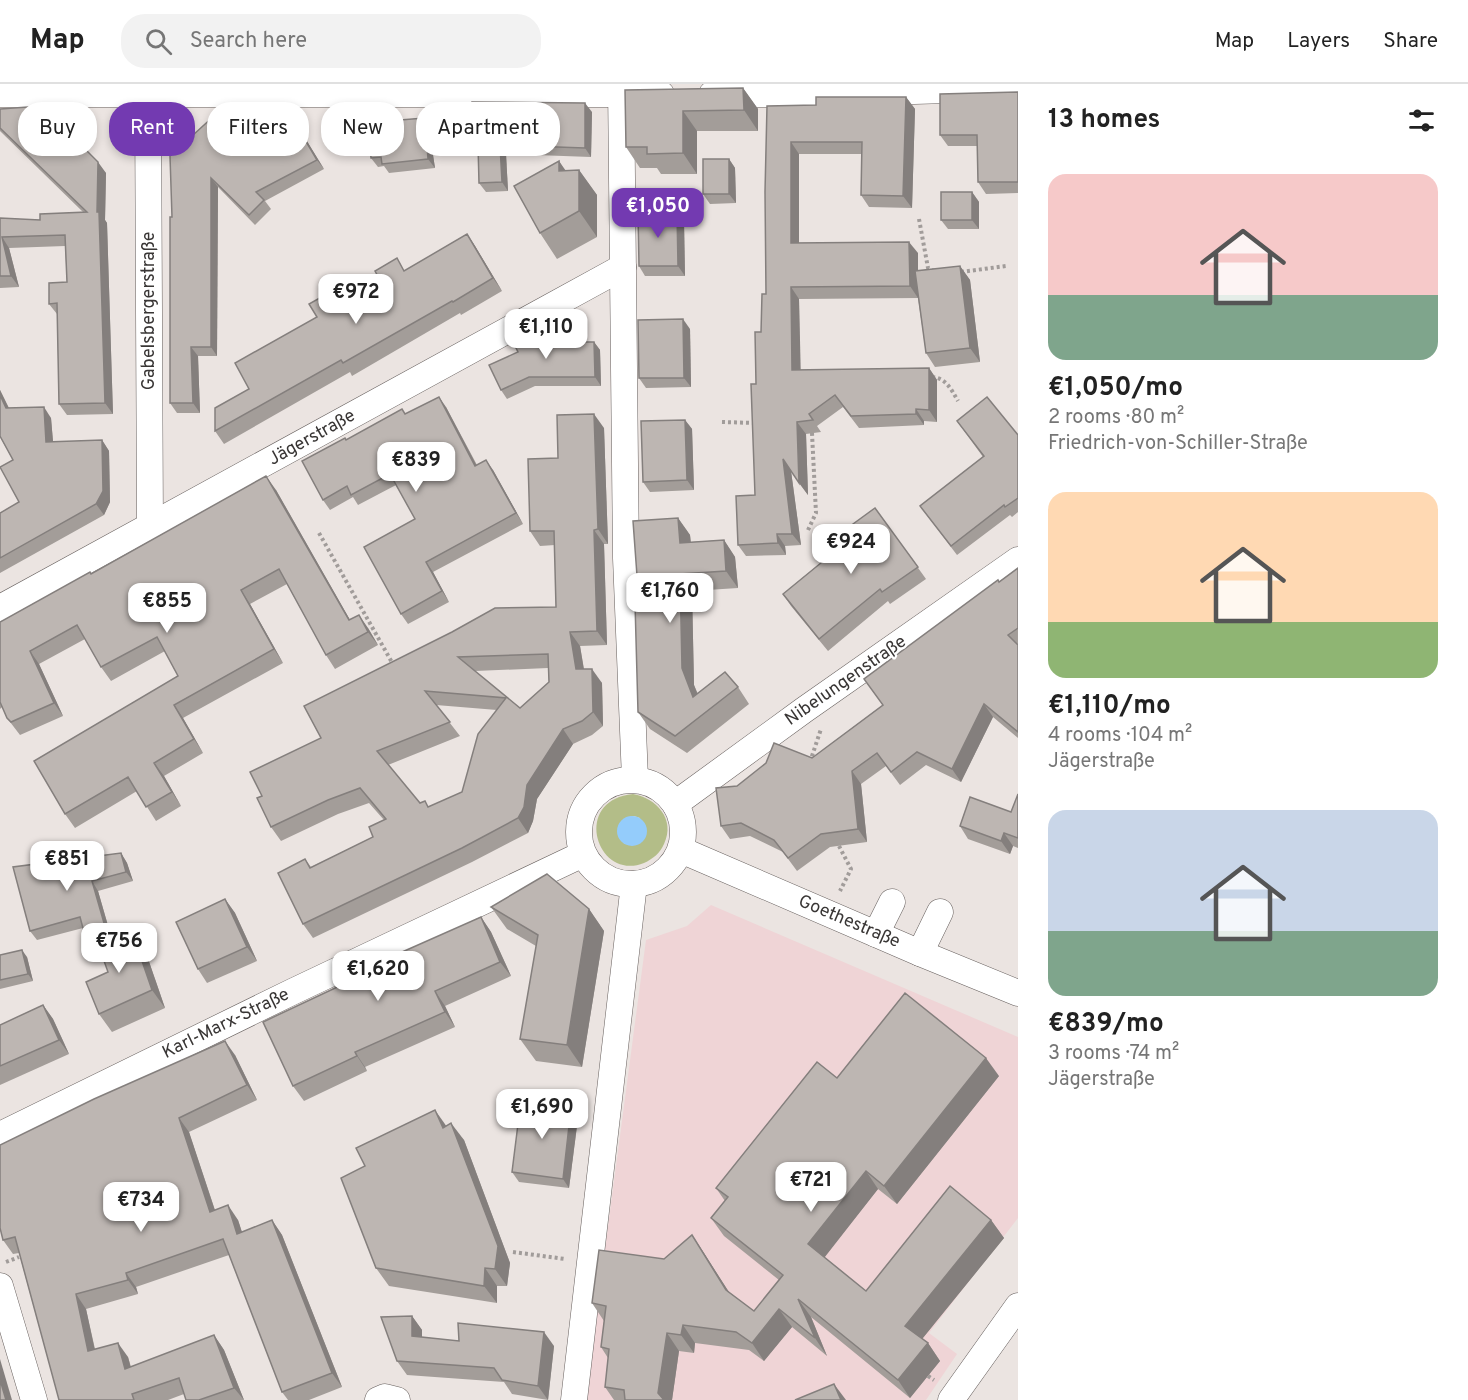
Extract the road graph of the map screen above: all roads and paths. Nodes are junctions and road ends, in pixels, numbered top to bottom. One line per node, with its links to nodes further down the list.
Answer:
1 (1018, 88): 2 (street)
2 (621, 89): 4 (street); 7 (street)
3 (0, 94): 4 (street)
4 (148, 95): 15 (street, Gabelsbergerstraße)
5 (919, 219): 9 (path)
6 (1006, 266): 8 (path)
7 (623, 267): 15 (street, Jägerstraße); 21 (street)
8 (952, 274)
9 (941, 275)
10 (928, 376): 11 (path)
11 (958, 401)
12 (722, 422): 13 (path)
13 (758, 423)
14 (812, 433): 16 (path)
15 (150, 527): 19 (street, Jägerstraße)
16 (808, 530)
17 (319, 532): 20 (path)
18 (1013, 573): 22 (street, Nibelungenstraße)
19 (0, 608)
20 (394, 667)
21 (635, 779): 22 (street); 25 (street)
22 (675, 804): 24 (street)
23 (839, 846): 29 (path)
24 (681, 850): 26 (street); 29 (street, Goethestraße)
25 (583, 854): 26 (street); 33 (street, Karl-Marx-Straße)
26 (634, 884): 36 (street)
27 (892, 902): 30 (street)
28 (940, 912): 31 (street)
29 (828, 914): 30 (street, Goethestraße)
30 (876, 934): 31 (street, Goethestraße)
31 (920, 953): 32 (street, Goethestraße)
32 (1018, 993)
33 (0, 1135)
34 (513, 1252): 36 (path)
35 (19, 1257): 37 (path)
36 (590, 1262): 45 (street)
37 (0, 1263)
38 (0, 1286): 42 (street)
39 (1018, 1306): 46 (street)
40 (928, 1377): 41 (path)
41 (934, 1380)
42 (34, 1400)
43 (378, 1400): 44 (street)
44 (397, 1400)
45 (574, 1400)
46 (951, 1400)

